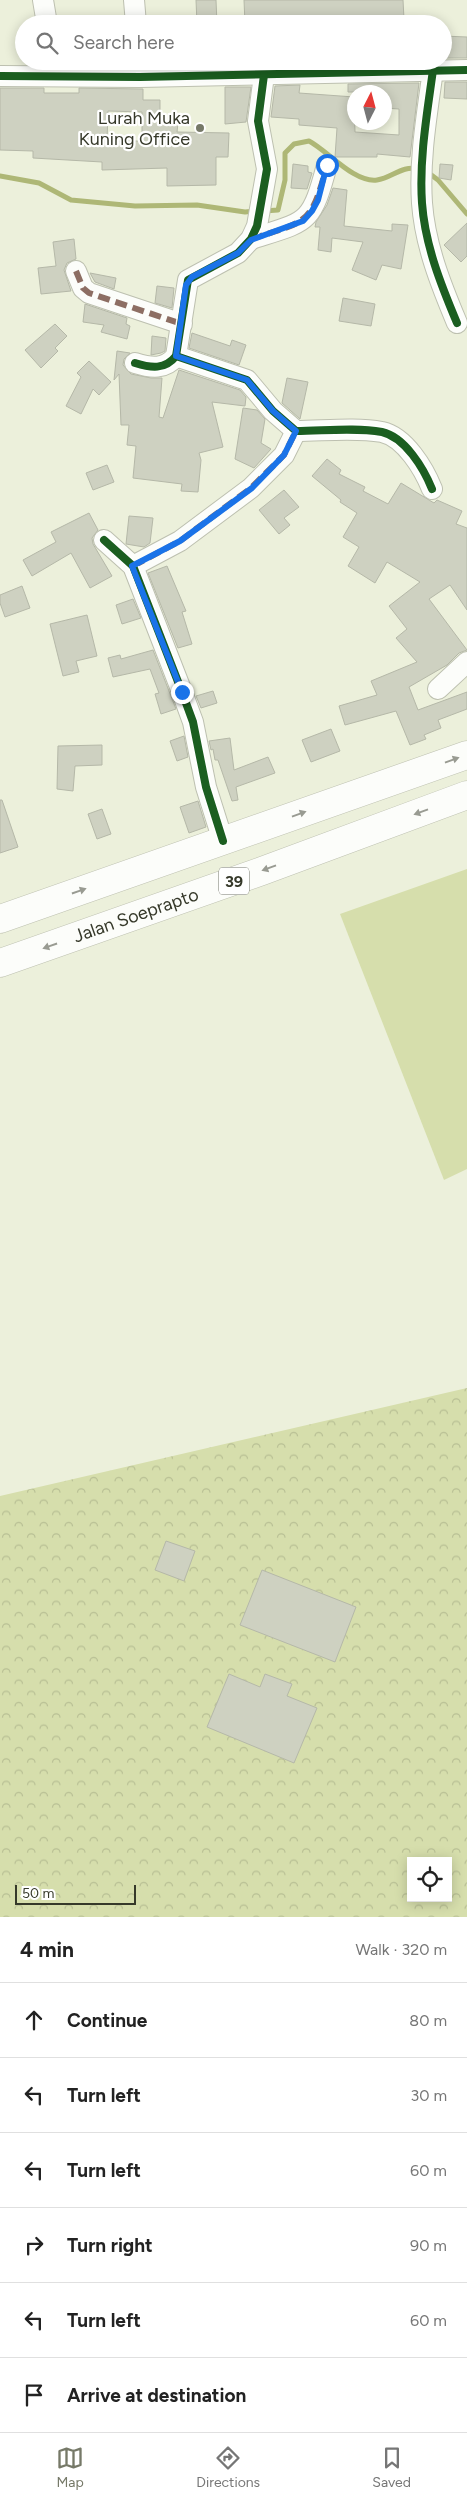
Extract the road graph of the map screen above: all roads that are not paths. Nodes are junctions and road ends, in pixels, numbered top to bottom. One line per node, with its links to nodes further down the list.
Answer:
1 (44, 0): 3 (street)
2 (134, 0): 4 (street)
3 (46, 15)
4 (135, 15)
5 (45, 70): 10 (street)
6 (165, 70): 9 (street)
7 (432, 70): 8 (street); 9 (street); 14 (street)
8 (467, 70)
9 (264, 74): 12 (street)
10 (0, 76)
11 (327, 165): 12 (street)
12 (254, 233): 15 (street)
13 (76, 272): 15 (street)
14 (457, 323)
15 (182, 324): 16 (street)
16 (176, 356): 17 (street); 18 (street)
17 (135, 362)
18 (296, 431): 19 (street); 21 (street)
19 (432, 489)
20 (104, 540): 21 (street)
21 (132, 566): 26 (street)
22 (467, 662): 23 (street)
23 (452, 683)
24 (467, 754): 26 (highway, 39, one-way to 24)
25 (467, 795): 28 (highway, Jalan Soeprapto / 39, one-way to 28)
26 (223, 841): 27 (highway, 39, one-way to 26)
27 (0, 919)
28 (0, 963)

